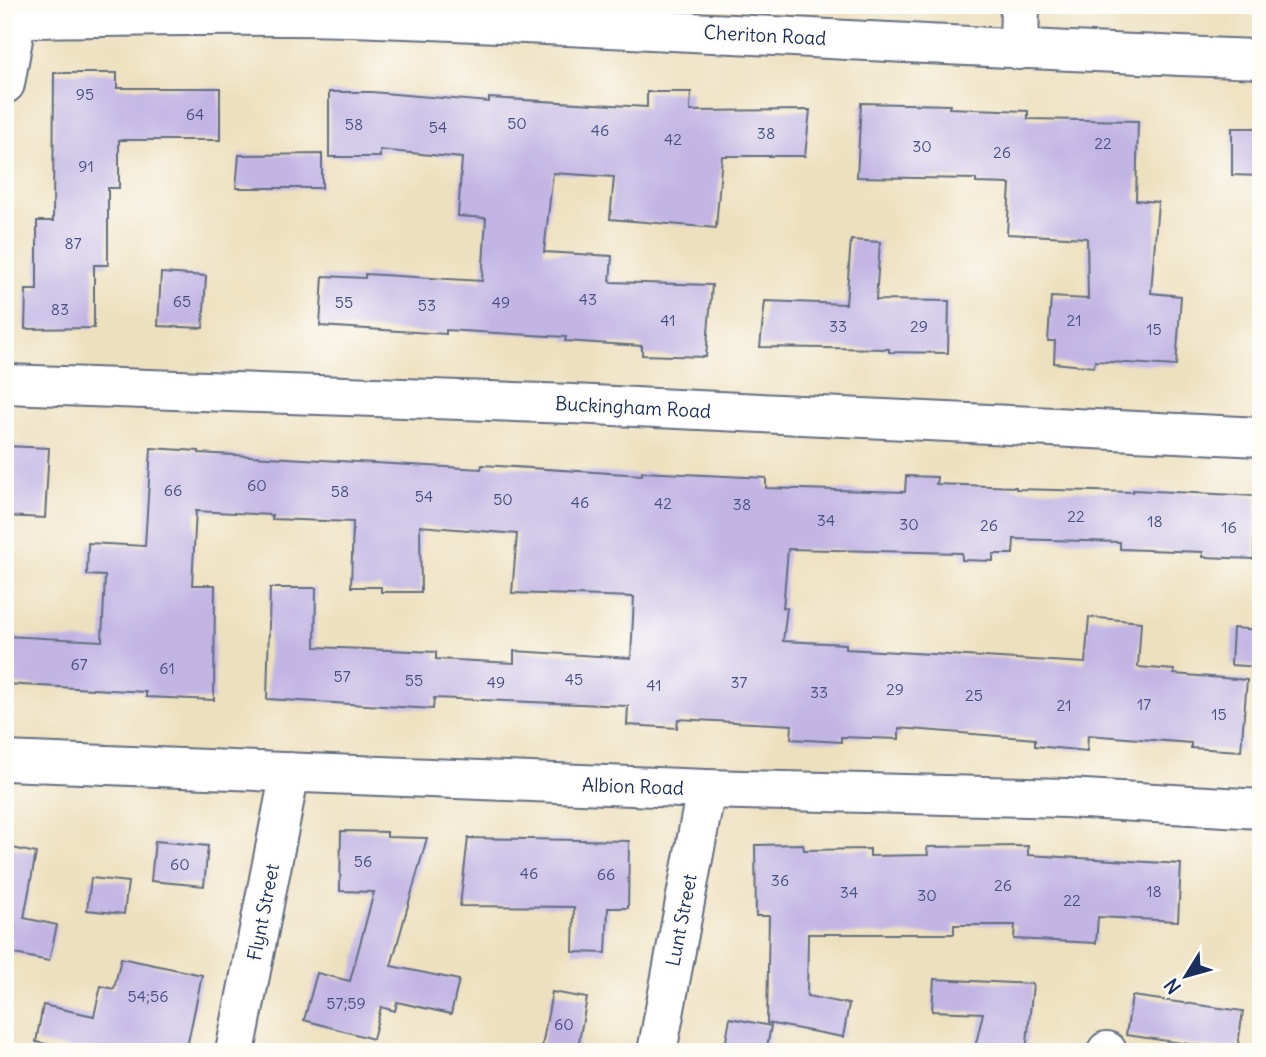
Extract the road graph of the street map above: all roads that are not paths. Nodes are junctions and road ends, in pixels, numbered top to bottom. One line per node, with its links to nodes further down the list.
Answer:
1 (1020, 5): 3 (street)
2 (17, 12): 3 (street, Cheriton Road); 5 (street)
3 (1019, 50): 4 (street, Cheriton Road)
4 (1261, 59)
5 (5, 84)
6 (5, 384): 7 (street, Buckingham Road)
7 (1261, 436)
8 (5, 761): 9 (street, Albion Road)
9 (290, 772): 10 (street, Albion Road); 12 (street, Flynt Street)
10 (706, 789): 11 (street, Albion Road); 13 (street, Lunt Street)
11 (1261, 809)
12 (235, 1052)
13 (657, 1052)

